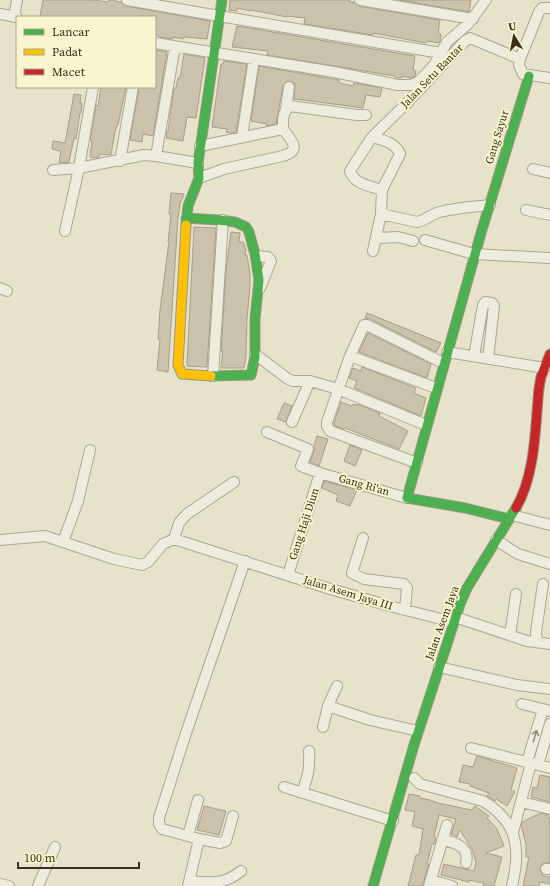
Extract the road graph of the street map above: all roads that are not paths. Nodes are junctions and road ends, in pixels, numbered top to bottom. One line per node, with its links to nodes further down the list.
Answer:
1 (17, 0): 9 (street)
2 (127, 0): 8 (street)
3 (222, 0): 8 (street)
4 (360, 0): 10 (street)
5 (486, 0): 10 (street)
6 (550, 8): 16 (street)
7 (0, 14): 9 (street)
8 (219, 16): 13 (street); 14 (street)
9 (15, 17)
10 (473, 19): 14 (street)
11 (156, 43): 12 (street)
12 (175, 46): 13 (street); 28 (street)
13 (214, 52): 15 (street); 27 (street)
14 (441, 53): 15 (street)
15 (254, 59): 25 (street)
16 (520, 59): 17 (street); 26 (street, Jalan Setu Bantar)
17 (526, 75): 18 (street); 37 (street, Gang Sayur)
18 (550, 78)
19 (289, 87): 22 (street)
20 (93, 88): 31 (street)
21 (133, 88): 29 (street)
22 (286, 109): 23 (street); 24 (street)
23 (366, 115)
24 (283, 130): 25 (street); 35 (street)
25 (242, 137): 27 (street)
26 (372, 137): 36 (street); 36 (street)
27 (200, 146): 30 (street)
28 (156, 156): 29 (street); 30 (street)
29 (120, 161): 31 (street)
30 (198, 163): 35 (street)
31 (79, 168): 33 (street); 43 (street)
32 (533, 169): 34 (street)
33 (53, 170)
34 (550, 173)
35 (199, 178): 41 (street)
36 (382, 190): 39 (street)
37 (490, 205): 39 (street); 48 (street, Gang Sayur)
38 (526, 210): 40 (street)
39 (381, 214): 44 (street)
40 (550, 215)
41 (186, 218): 42 (street); 59 (street)
42 (223, 220): 49 (street); 59 (street)
43 (65, 231)
44 (377, 238): 46 (street); 47 (street)
45 (425, 240): 48 (street)
46 (414, 241)
47 (373, 251)
48 (474, 254): 50 (street); 56 (street, Gang Sayur)
49 (256, 256): 51 (street)
50 (550, 258)
51 (258, 292): 52 (street)
52 (255, 354): 59 (street); 60 (street)
53 (550, 354): 58 (street, Jalan Asem Jaya)
54 (350, 356): 56 (street); 61 (street); 62 (street)
55 (474, 356): 56 (street); 57 (street); 57 (street)
56 (444, 358): 61 (street)
57 (488, 359): 58 (street)
58 (546, 374): 71 (street, Jalan Asem Jaya)
59 (213, 376)
60 (310, 381): 62 (street); 63 (street)
61 (434, 388): 64 (street)
62 (338, 389): 64 (street); 67 (street)
63 (292, 422)
64 (426, 425): 67 (street)
65 (267, 432): 68 (street, Gang Ri'an)
66 (90, 450): 77 (street)
67 (416, 462): 70 (street)
68 (320, 473): 70 (street, Gang Ri'an); 80 (street, Gang Haji Diun)
69 (234, 482): 74 (street)
70 (407, 498): 71 (street)
71 (510, 517): 72 (street); 76 (street, Jalan Asem Jaya)
72 (550, 525)
73 (363, 538): 83 (street)
74 (174, 539): 77 (street); 78 (street, Jalan Asem Jaya III)
75 (0, 540): 77 (street)
76 (496, 540): 79 (street); 84 (street, Jalan Asem Jaya)
77 (62, 542)
78 (245, 561): 80 (street, Jalan Asem Jaya III); 111 (street)
79 (550, 564)
80 (288, 575): 83 (street, Jalan Asem Jaya III)
81 (543, 584): 86 (street)
82 (516, 594): 85 (street)
83 (405, 610): 84 (street, Jalan Asem Jaya III)
84 (454, 619): 85 (street, Jalan Asem Jaya III); 88 (street, Jalan Asem Jaya)
85 (510, 635): 86 (street, Jalan Asem Jaya III)
86 (537, 642): 87 (street, Jalan Asem Jaya III)
87 (550, 644)
88 (439, 667): 90 (street); 96 (street, Jalan Asem Jaya)
89 (337, 686): 92 (street)
90 (550, 689)
91 (522, 704): 93 (street)
92 (328, 706): 95 (street); 96 (street)
93 (546, 710): 99 (street, one-way to 93)
94 (550, 724): 99 (street)
95 (323, 727)
96 (418, 731): 108 (street, Jalan Asem Jaya)
97 (471, 748): 99 (street)
98 (308, 751): 103 (street)
99 (532, 764): 100 (street); 105 (street)
100 (550, 768)
101 (414, 778): 110 (street)
102 (284, 787): 103 (street)
103 (302, 793): 108 (street)
104 (198, 800): 111 (street)
105 (521, 802): 106 (street); 110 (street)
106 (550, 809)
107 (233, 816): 112 (street)
108 (393, 821): 122 (street, Jalan Asem Jaya)
109 (447, 825): 113 (street)
110 (513, 832): 124 (street)
111 (188, 836): 112 (street)
112 (199, 839): 119 (street)
113 (442, 840): 115 (street); 117 (street)
114 (55, 847): 121 (street)
115 (466, 863)
116 (241, 871): 119 (street)
117 (430, 883): 123 (street)
118 (0, 884): 120 (street)
119 (188, 884)
120 (9, 886)
121 (38, 886)
122 (374, 886)
123 (452, 886)
124 (512, 886)

